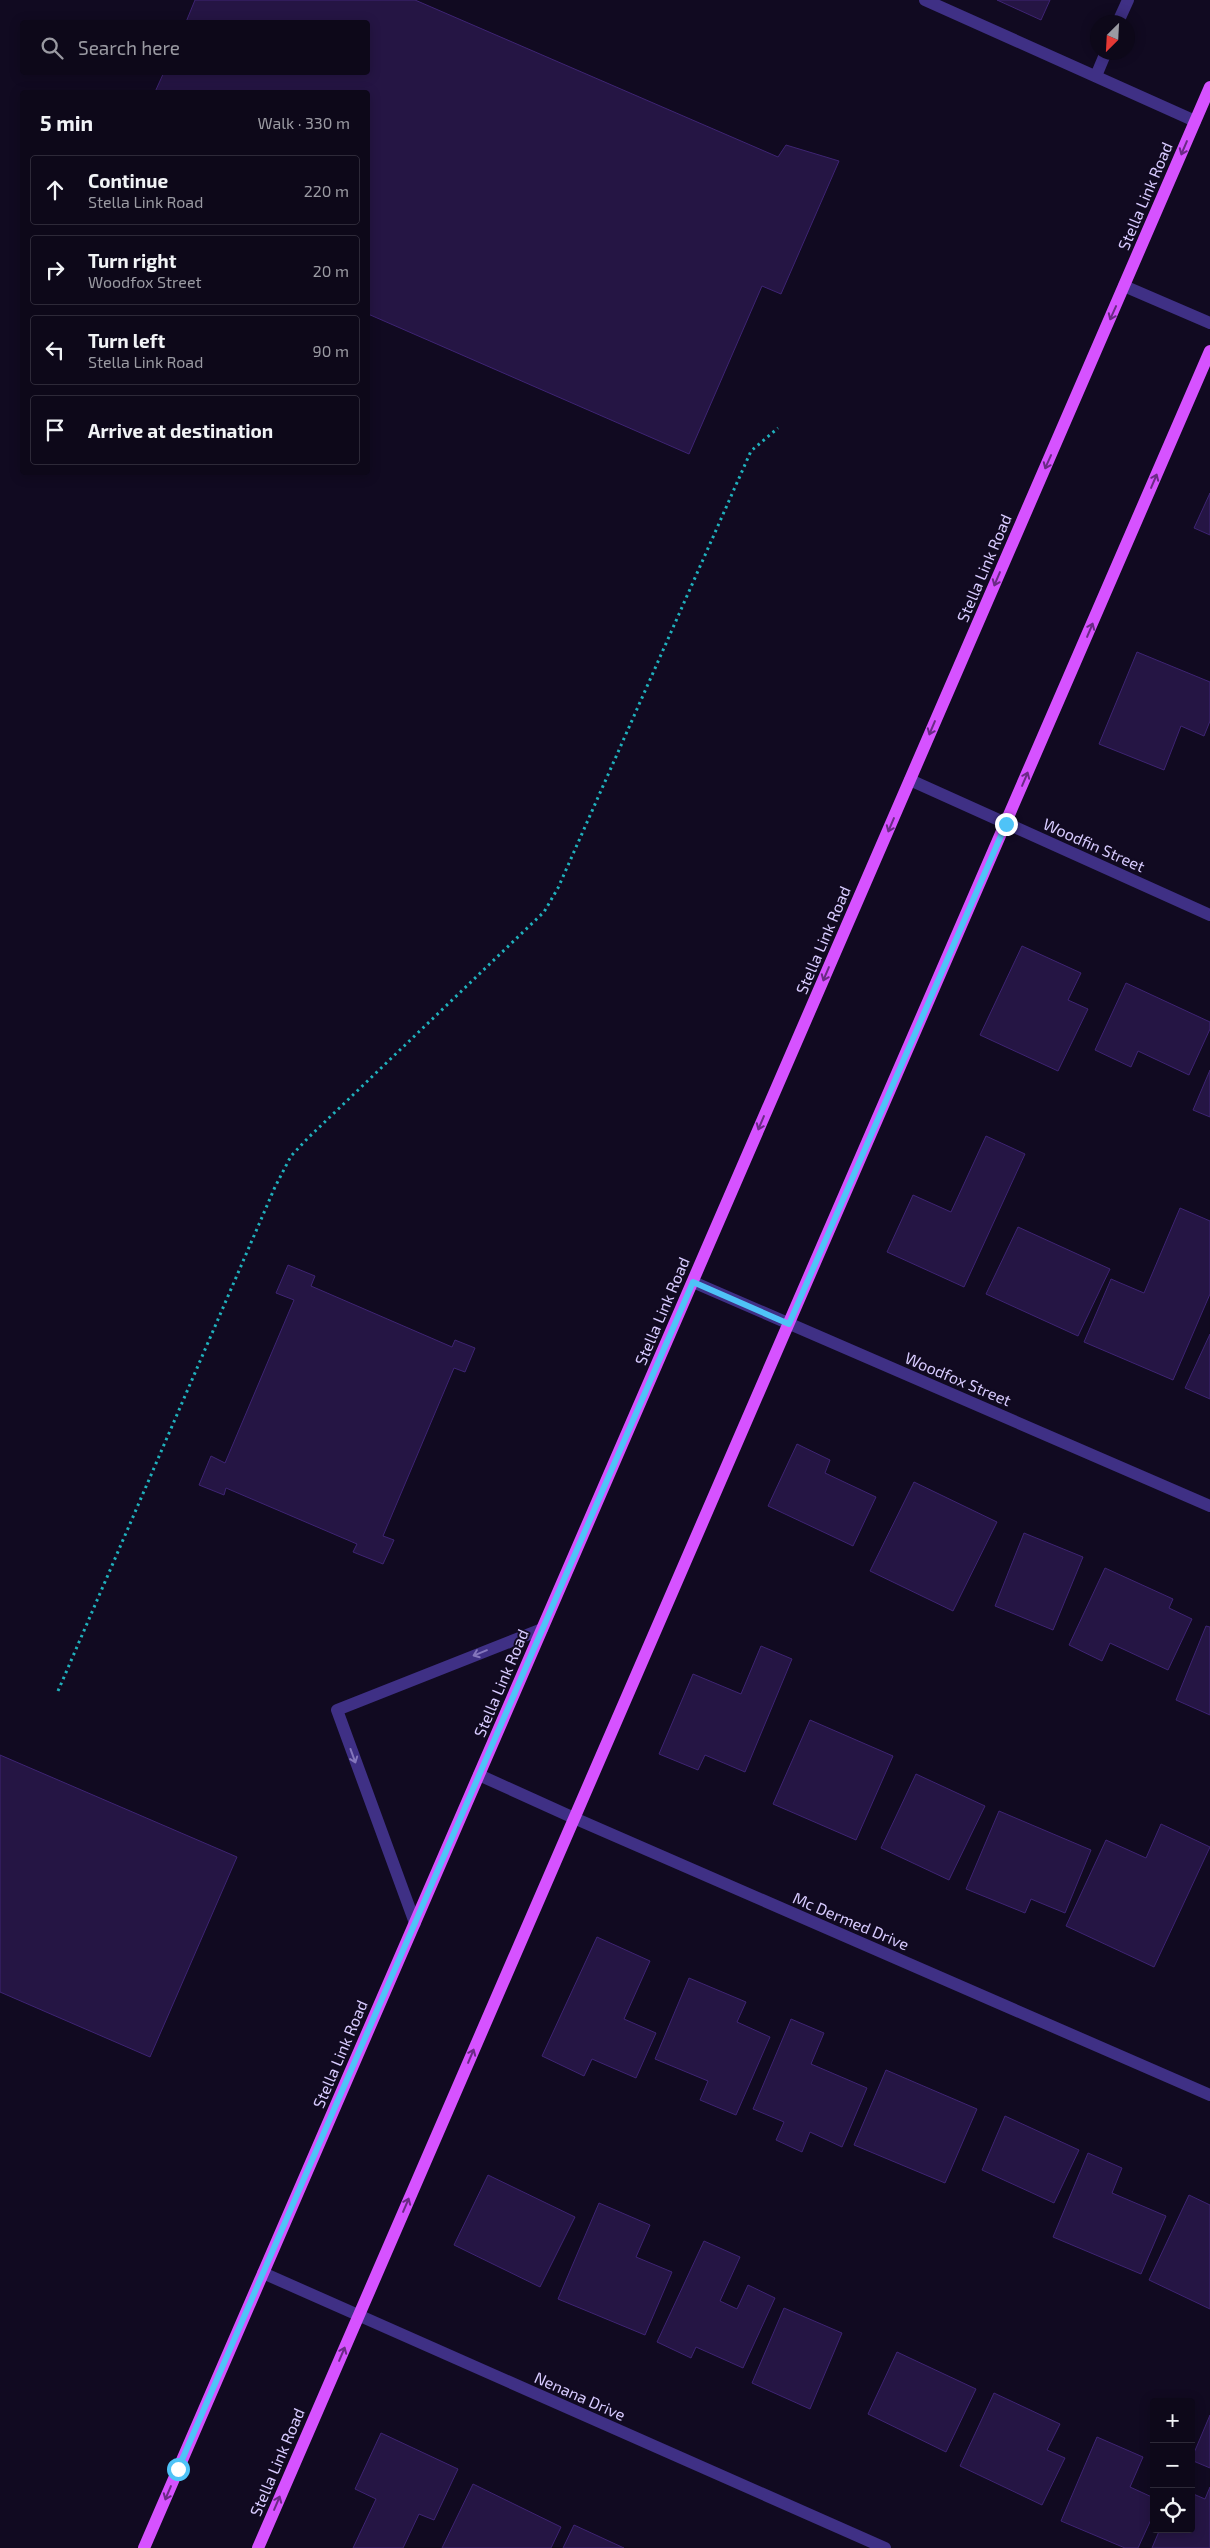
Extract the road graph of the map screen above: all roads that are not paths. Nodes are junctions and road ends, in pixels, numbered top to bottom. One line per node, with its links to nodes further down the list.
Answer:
1 (925, 0): 5 (street)
2 (1128, 0): 3 (street)
3 (1121, 15)
4 (1103, 60): 5 (street)
5 (1096, 76): 7 (street)
6 (1210, 87): 7 (main road, Stella Link Road)
7 (1195, 121): 8 (main road, Stella Link Road, one-way to 8)
8 (1124, 286): 9 (street); 11 (main road, Stella Link Road, one-way to 11)
9 (1210, 323)
10 (1210, 351): 12 (main road, Stella Link Road, one-way to 10)
11 (910, 780): 12 (street, Woodfin Street); 14 (main road, Stella Link Road, one-way to 14)
12 (1006, 824): 13 (street, Woodfin Street); 15 (main road, Stella Link Road)
13 (1210, 915)
14 (693, 1282): 15 (street, Woodfox Street); 17 (main road, Stella Link Road)
15 (789, 1324): 16 (street, Woodfox Street); 19 (main road, Stella Link Road)
16 (1210, 1506)
17 (542, 1629): 18 (main road, Stella Link Road); 20 (street, one-way to 20)
18 (479, 1775): 19 (street, Mc Dermed Drive); 20 (main road, Stella Link Road)
19 (574, 1818): 21 (street, Mc Dermed Drive); 23 (main road, Stella Link Road, one-way to 19)
20 (415, 1923): 22 (main road, Stella Link Road)
21 (1210, 2095)
22 (263, 2273): 23 (street, Nenana Drive); 24 (main road, Stella Link Road, one-way to 24)
23 (358, 2315): 25 (main road, Stella Link Road, one-way to 23); 26 (street, Nenana Drive)
24 (144, 2548)
25 (258, 2548)
26 (884, 2548)

